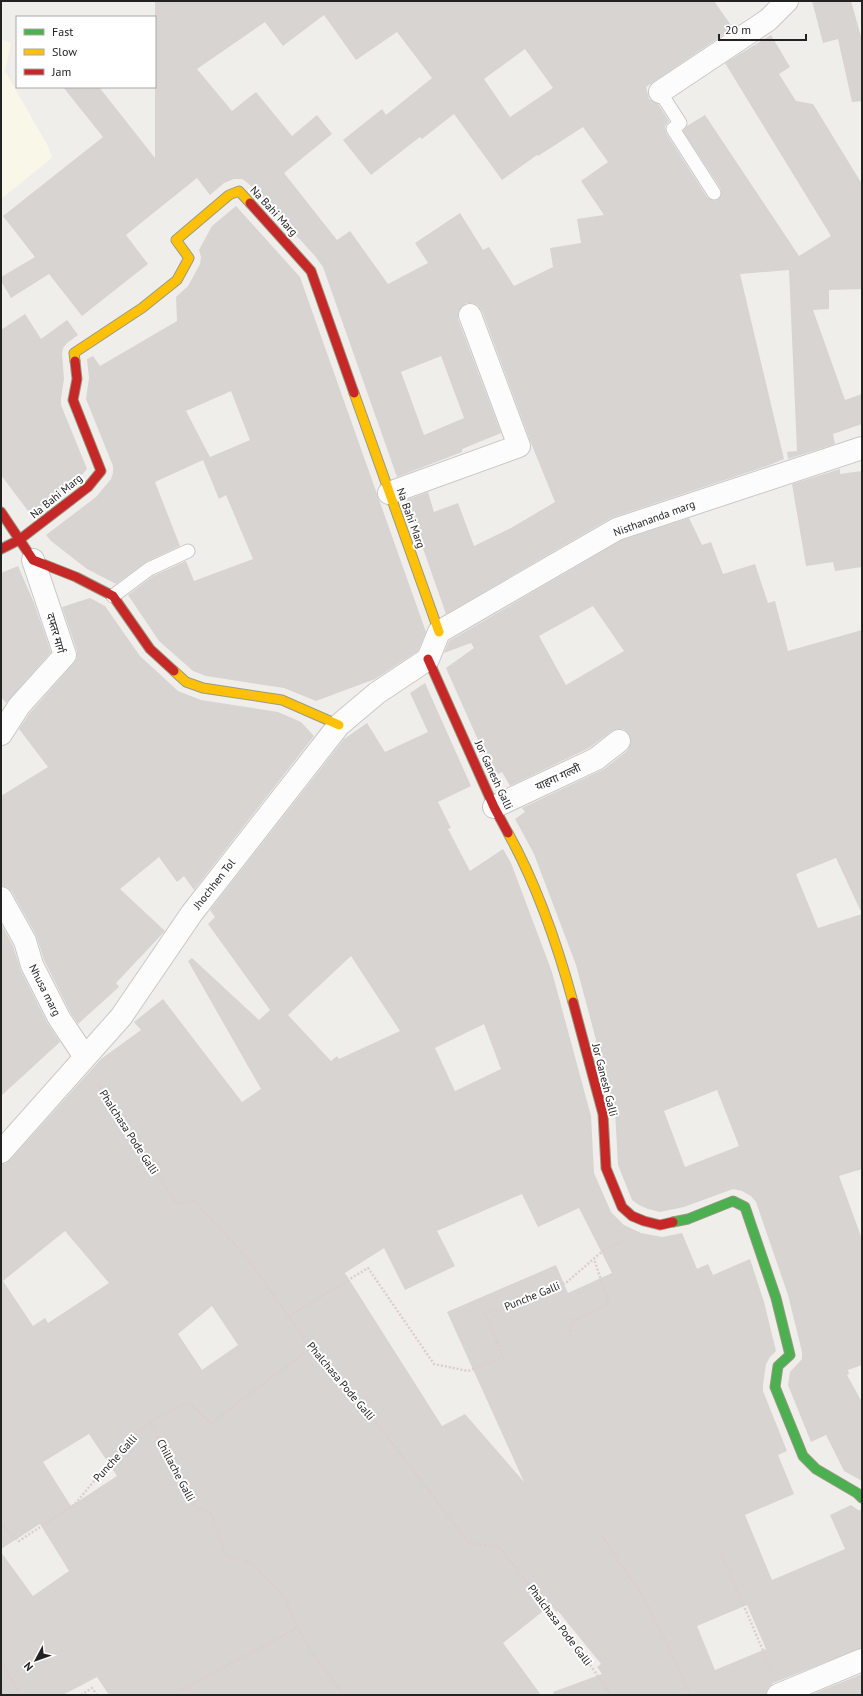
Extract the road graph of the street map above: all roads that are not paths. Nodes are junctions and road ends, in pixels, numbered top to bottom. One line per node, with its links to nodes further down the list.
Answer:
1 (787, 1): 2 (street)
2 (660, 92): 3 (lane)
3 (714, 193)
4 (470, 315): 6 (street)
5 (862, 448): 13 (street, Nisthananda marg)
6 (389, 493): 8 (street, Na Bahi Marg); 13 (street, Na Bahi Marg)
7 (1, 512): 8 (street)
8 (20, 540): 9 (street); 11 (street)
9 (1, 549)
10 (188, 551): 12 (lane)
11 (33, 560): 12 (street); 16 (street, दफ्तर मार्ग)
12 (113, 596): 15 (street)
13 (439, 632): 14 (street)
14 (428, 659): 15 (street, Jhochhen Tol); 18 (street, Jor Ganesh Galli)
15 (339, 725): 20 (street, Jhochhen Tol)
16 (1, 734)
17 (619, 742): 18 (street, याहगा गल्ली)
18 (494, 807): 22 (street, Jor Ganesh Galli)
19 (1, 898): 20 (street, Nhusa marg)
20 (85, 1057): 21 (street, Jhochhen Tol)
21 (1, 1152)
22 (862, 1498)
23 (862, 1660): 24 (street)
24 (780, 1694)

